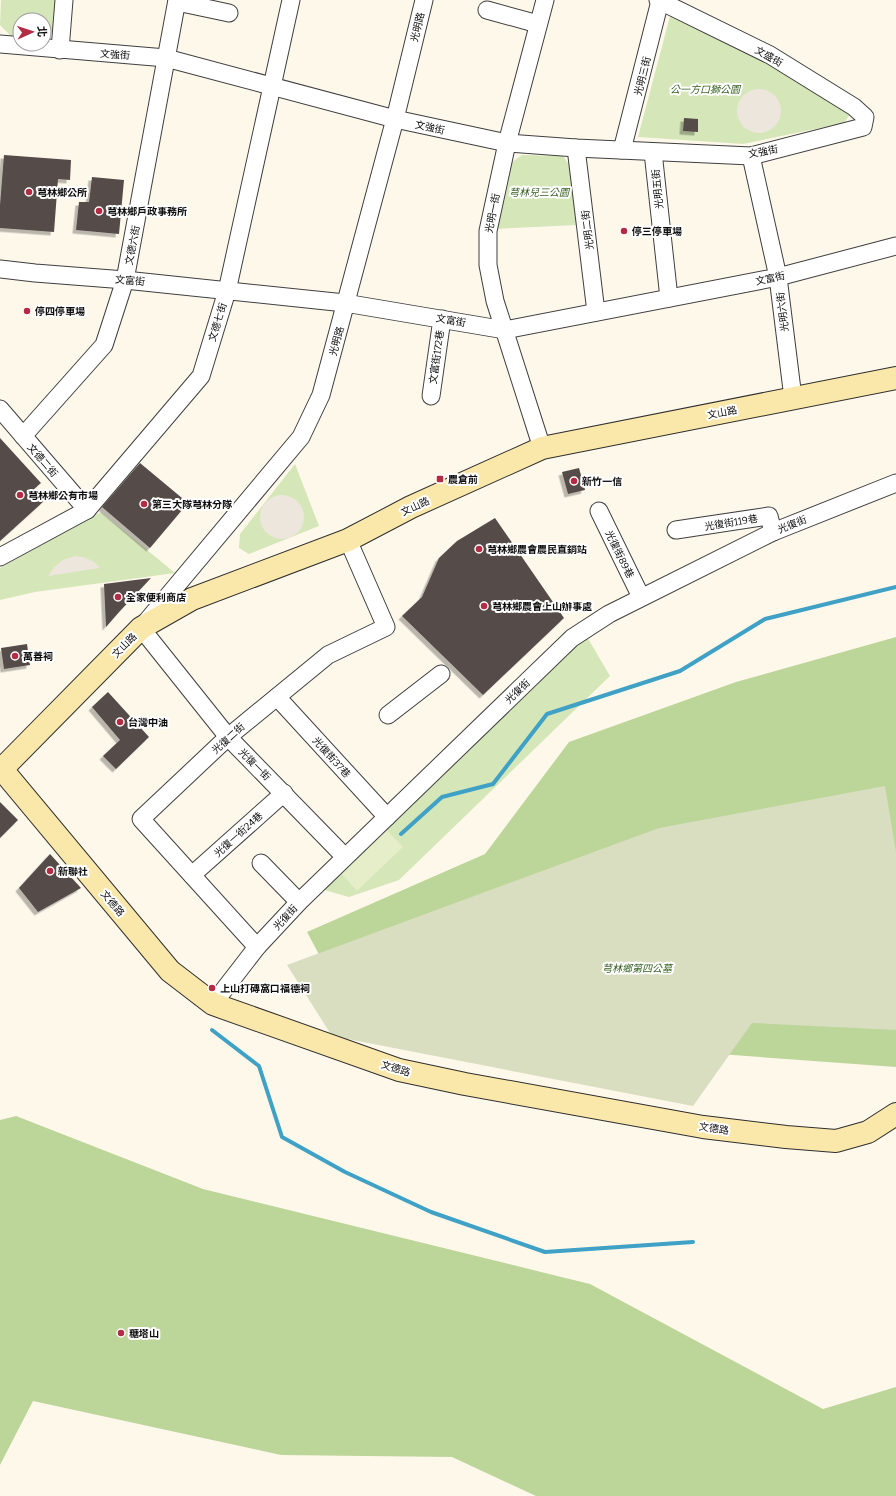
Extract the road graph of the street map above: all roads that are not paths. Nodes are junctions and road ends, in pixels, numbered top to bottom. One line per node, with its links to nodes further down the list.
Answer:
1 (64, 0): 11 (street)
2 (291, 0): 13 (street, 文德七街)
3 (424, 0): 14 (street, 光明路)
4 (545, 0): 9 (street, 光明一街)
5 (177, 1): 8 (street); 12 (street, 文德六街)
6 (659, 1): 15 (street, 文盛街); 18 (street, 光明三街)
7 (487, 10): 9 (street)
8 (230, 13)
9 (538, 24): 16 (street, 光明一街)
10 (0, 44): 11 (street, 文強街)
11 (60, 50): 12 (street, 文強街)
12 (166, 58): 13 (street, 文強街); 24 (street, 文德六街)
13 (271, 87): 14 (street, 文強街); 25 (street, 文德七街)
14 (395, 119): 16 (street, 文強街); 27 (street, 光明路)
15 (863, 127): 20 (street, 文強街)
16 (507, 143): 17 (street, 文強街); 30 (street, 光明一街)
17 (576, 148): 18 (street, 文強街); 28 (street, 光明二街)
18 (622, 150): 19 (street, 文強街)
19 (653, 152): 20 (street, 文強街); 26 (street, 光明五街)
20 (751, 156): 23 (street, 光明六街)
21 (896, 246): 23 (street, 文富街)
22 (0, 269): 24 (street, 文富街)
23 (778, 277): 26 (street, 文富街); 33 (street, 光明六街)
24 (125, 280): 25 (street, 文富街); 35 (street, 文德六街)
25 (227, 291): 27 (street, 文富街); 38 (street, 文德七街)
26 (669, 298): 28 (street, 文富街)
27 (345, 303): 29 (street, 文富街); 45 (street, 光明路)
28 (596, 312): 30 (street, 文富街)
29 (442, 319): 30 (street, 文富街); 32 (street, 文富街172巷)
30 (505, 330): 36 (street, 光明一街)
31 (896, 378): 33 (main road, 文山路)
32 (431, 396)
33 (793, 398): 36 (main road, 文山路)
34 (0, 409): 35 (street, 文德二街)
35 (23, 436): 38 (street, 文德二街)
36 (542, 448): 42 (main road, 文山路)
37 (896, 483): 41 (street, 光復街)
38 (87, 510): 43 (street, 文德七街)
39 (599, 512): 44 (street, 光復街89巷)
40 (676, 530): 41 (street, 光復街119巷)
41 (773, 532): 44 (street, 光復街)
42 (348, 540): 45 (main road, 文山路); 47 (street, 光復二街)
43 (0, 557)
44 (641, 597): 52 (street, 光復街)
45 (141, 628): 49 (street, 光復一街); 50 (main road, 文山路)
46 (441, 674): 48 (street)
47 (277, 697): 49 (street, 光復二街); 52 (street, 光復街37巷)
48 (388, 715)
49 (228, 737): 51 (street, 光復一街); 55 (street, 光復二街)
50 (1, 769): 58 (main road, 文德路)
51 (284, 794): 53 (street, 光復一街); 55 (street, 光復一街24巷)
52 (387, 817): 53 (street, 光復街)
53 (345, 857): 56 (street, 光復街)
54 (261, 863): 56 (street)
55 (192, 875): 57 (street, 光復二街)
56 (299, 902): 57 (street, 光復街)
57 (257, 947): 58 (street, 光復街)
58 (213, 1004): 59 (main road, 文德路)
59 (896, 1114)

